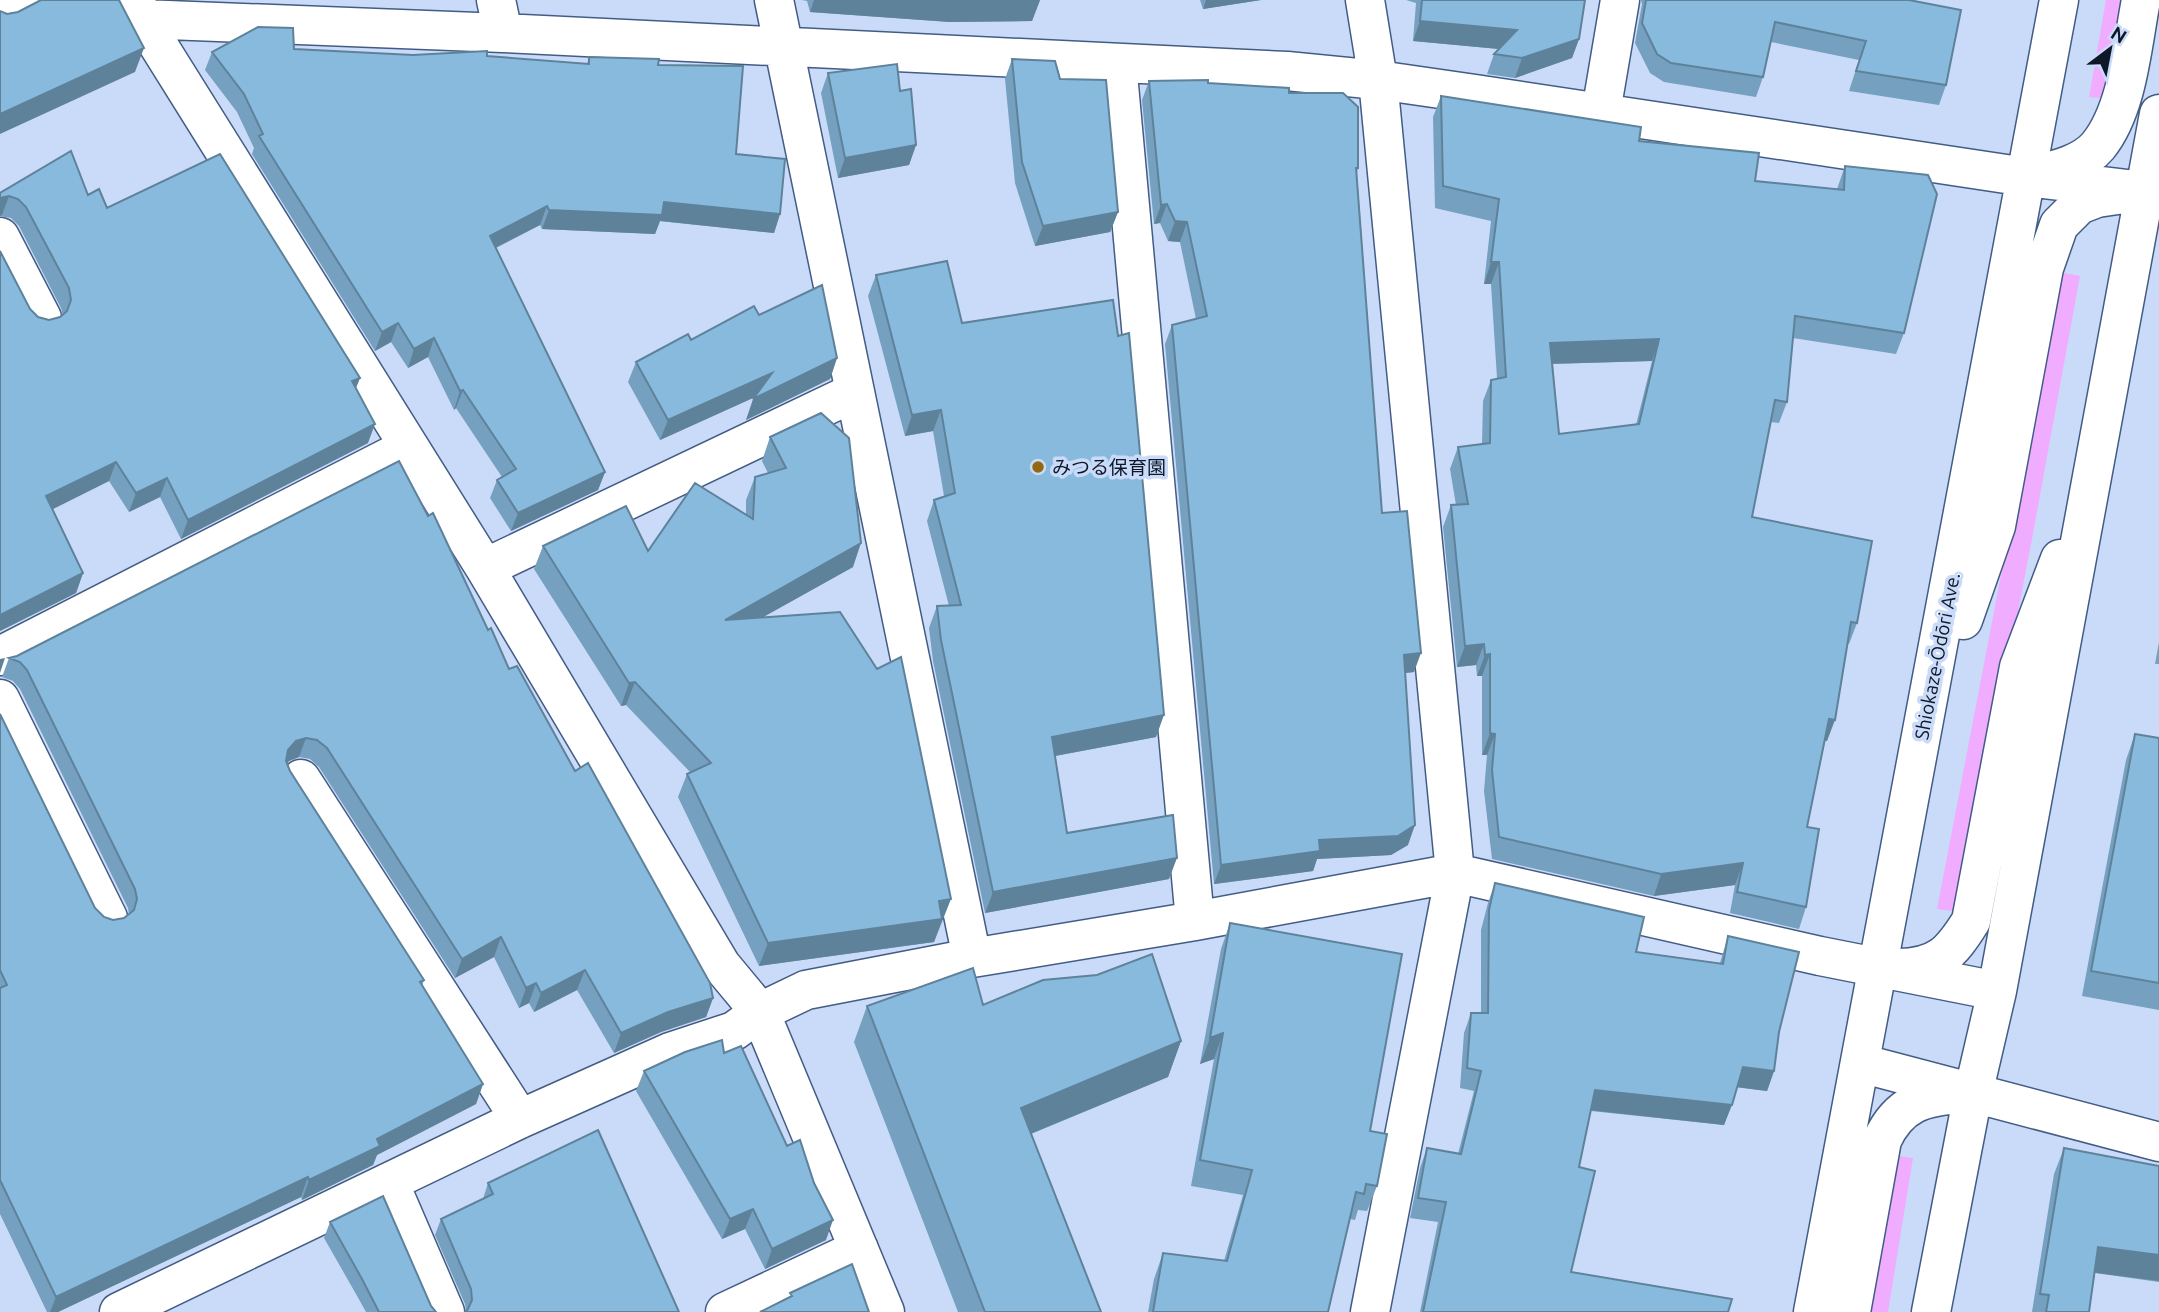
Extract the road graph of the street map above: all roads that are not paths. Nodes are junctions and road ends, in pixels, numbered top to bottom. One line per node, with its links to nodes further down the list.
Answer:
1 (32, 0): 8 (street)
2 (774, 0): 10 (street)
3 (1365, 0): 12 (street)
4 (1620, 0): 13 (street)
5 (2059, 0): 15 (street, Shiokaze-Ōdōri Ave.)
6 (2141, 0): 15 (street)
7 (139, 10): 9 (street); 20 (street)
8 (0, 16)
9 (500, 16): 10 (street)
10 (783, 47): 11 (street); 19 (street)
11 (1117, 63): 12 (street); 29 (street)
12 (1378, 80): 13 (street); 27 (street)
13 (1601, 111): 15 (street)
14 (2159, 114): 16 (street)
15 (2026, 177): 16 (street); 25 (street, Shiokaze-Ōdōri Ave.)
16 (2152, 192): 21 (street); 25 (street)
17 (0, 237): 18 (street)
18 (42, 318)
19 (855, 392): 22 (street); 30 (street)
20 (409, 447): 22 (street); 23 (street)
21 (2095, 465): 31 (street); 32 (street)
22 (485, 568): 33 (street)
23 (0, 656)
24 (0, 699): 28 (street)
25 (1922, 734): 31 (street, Shiokaze-Ōdōri Ave.)
26 (300, 779): 36 (street)
27 (1455, 873): 29 (street); 31 (street); 44 (street)
28 (108, 918)
29 (1195, 921): 30 (street)
30 (972, 958): 33 (street)
31 (1878, 968): 32 (street); 34 (street, Shiokaze-Ōdōri Ave.)
32 (1997, 991): 35 (street)
33 (760, 1012): 36 (street); 39 (street)
34 (1860, 1063): 35 (street); 45 (street, Shiokaze-Ōdōri Ave.)
35 (1973, 1094): 37 (street); 46 (street); 47 (street)
36 (520, 1119): 38 (street)
37 (2159, 1142)
38 (389, 1182): 40 (street); 41 (street)
39 (859, 1250): 42 (street); 43 (street)
40 (119, 1312)
41 (445, 1312)
42 (724, 1312)
43 (885, 1312)
44 (1370, 1312)
45 (1813, 1312)
46 (1851, 1312)
47 (1931, 1312)

